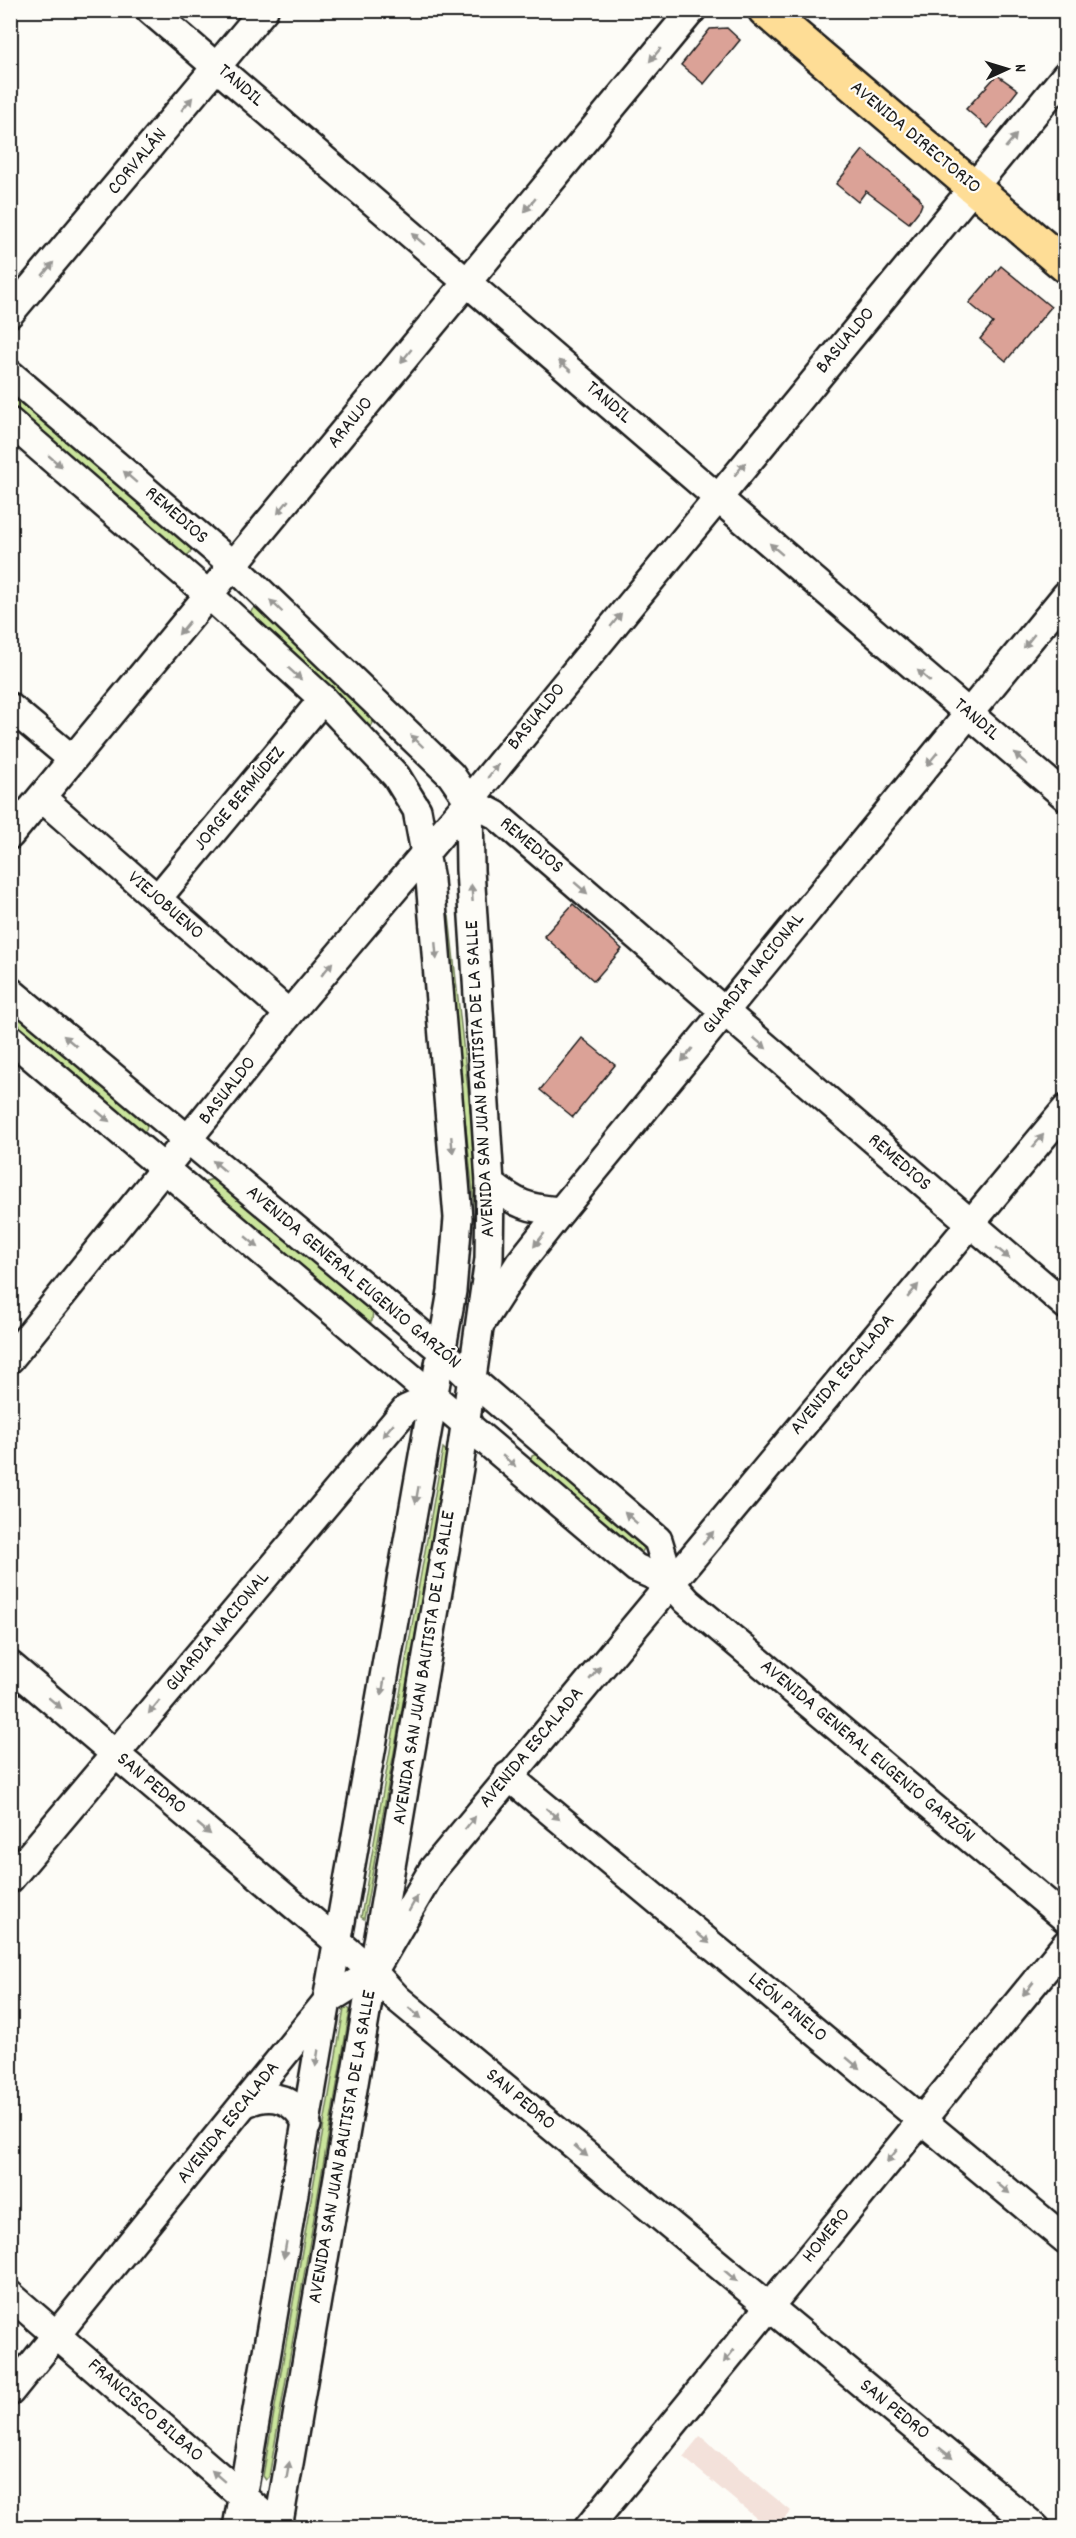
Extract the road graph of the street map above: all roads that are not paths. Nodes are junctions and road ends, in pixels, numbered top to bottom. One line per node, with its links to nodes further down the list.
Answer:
1 (150, 10): 5 (street, TANDIL)
2 (264, 10): 5 (street, CORVALÁN)
3 (692, 10): 9 (street, ARAUJO, one-way to 9)
4 (765, 10): 7 (main road, AVENIDA DIRECTORIO)
5 (218, 67): 9 (street, TANDIL, one-way to 5); 10 (street, CORVALÁN, one-way to 5)
6 (1065, 75): 7 (street, BASUALDO, one-way to 6)
7 (973, 186): 8 (main road, AVENIDA DIRECTORIO); 13 (street, BASUALDO, one-way to 7)
8 (1065, 266)
9 (467, 281): 13 (street, TANDIL, one-way to 9); 14 (street, ARAUJO, one-way to 14)
10 (10, 314)
11 (10, 374): 14 (street, REMEDIOS, one-way to 11)
12 (10, 422): 16 (street, REMEDIOS, one-way to 16)
13 (717, 497): 19 (street, TANDIL, one-way to 13); 23 (street, BASUALDO, one-way to 13)
14 (234, 566): 16 (street, ARAUJO); 23 (street, REMEDIOS, one-way to 14)
15 (1065, 595): 19 (street, GUARDIA NACIONAL, one-way to 19)
16 (210, 596): 17 (street, REMEDIOS, one-way to 17); 20 (street, ARAUJO, one-way to 20)
17 (323, 699): 25 (street, REMEDIOS); 26 (street, JORGE BERMÚDEZ)
18 (10, 707): 20 (street)
19 (969, 714): 21 (street, TANDIL, one-way to 19); 28 (street, GUARDIA NACIONAL, one-way to 28)
20 (72, 759): 22 (street, ARAUJO)
21 (1065, 797)
22 (42, 798): 24 (street, ARAUJO); 26 (street, VIEJOBUENO)
23 (469, 801): 25 (street, BASUALDO); 28 (street, REMEDIOS, one-way to 28); 34 (street, AVENIDA SAN JUAN BAUTISTA DE LA SALLE, one-way to 23)
24 (10, 835)
25 (426, 851): 29 (street, BASUALDO, one-way to 25); 39 (street, AVENIDA SAN JUAN BAUTISTA DE LA SALLE, one-way to 39)
26 (157, 899): 29 (street, VIEJOBUENO)
27 (10, 991): 32 (street, AVENIDA GENERAL EUGENIO GARZÓN, one-way to 27)
28 (723, 1011): 35 (street, GUARDIA NACIONAL, one-way to 35); 36 (street, REMEDIOS, one-way to 36)
29 (289, 1014): 32 (street, BASUALDO)
30 (10, 1038): 33 (street, AVENIDA GENERAL EUGENIO GARZÓN, one-way to 33)
31 (1065, 1109): 36 (street, AVENIDA ESCALADA, one-way to 31)
32 (189, 1140): 33 (street, BASUALDO); 39 (street, AVENIDA GENERAL EUGENIO GARZÓN, one-way to 32)
33 (166, 1169): 40 (street, BASUALDO); 42 (street, AVENIDA GENERAL EUGENIO GARZÓN, one-way to 42)
34 (490, 1183): 35 (street); 38 (street, AVENIDA SAN JUAN BAUTISTA DE LA SALLE)
35 (561, 1211): 38 (street, GUARDIA NACIONAL, one-way to 38)
36 (969, 1224): 37 (street, REMEDIOS, one-way to 37); 44 (street, AVENIDA ESCALADA, one-way to 36)
37 (1065, 1305)
38 (478, 1328): 39 (street, GUARDIA NACIONAL); 41 (street, AVENIDA SAN JUAN BAUTISTA DE LA SALLE)
39 (442, 1351): 41 (street, AVENIDA GENERAL EUGENIO GARZÓN); 42 (street, AVENIDA SAN JUAN BAUTISTA DE LA SALLE)
40 (10, 1359)
41 (471, 1379): 43 (street, AVENIDA SAN JUAN BAUTISTA DE LA SALLE); 44 (street, AVENIDA GENERAL EUGENIO GARZÓN, one-way to 41)
42 (435, 1396): 43 (street, AVENIDA GENERAL EUGENIO GARZÓN); 46 (street, GUARDIA NACIONAL, one-way to 46); 50 (street, AVENIDA SAN JUAN BAUTISTA DE LA SALLE, one-way to 50)
43 (464, 1423): 44 (street, AVENIDA GENERAL EUGENIO GARZÓN, one-way to 44); 52 (street, AVENIDA SAN JUAN BAUTISTA DE LA SALLE)
44 (670, 1583): 47 (street, AVENIDA ESCALADA, one-way to 44); 49 (street, AVENIDA GENERAL EUGENIO GARZÓN)
45 (10, 1665): 46 (street, SAN PEDRO, one-way to 46)
46 (115, 1754): 48 (street, GUARDIA NACIONAL); 50 (street, SAN PEDRO, one-way to 50)
47 (508, 1776): 52 (street, AVENIDA ESCALADA, one-way to 47); 55 (street, LEÓN PINELO, one-way to 55)
48 (10, 1879)
49 (1065, 1920)
50 (338, 1944): 52 (street, SAN PEDRO); 53 (street, AVENIDA SAN JUAN BAUTISTA DE LA SALLE)
51 (1065, 1944): 55 (street, HOMERO, one-way to 55)
52 (373, 1972): 53 (street, AVENIDA ESCALADA); 59 (street, SAN PEDRO, one-way to 59); 63 (street, AVENIDA SAN JUAN BAUTISTA DE LA SALLE, one-way to 52)
53 (328, 2000): 54 (street, AVENIDA ESCALADA); 56 (street, AVENIDA SAN JUAN BAUTISTA DE LA SALLE, one-way to 56)
54 (246, 2103): 56 (street); 60 (street, AVENIDA ESCALADA)
55 (921, 2120): 57 (street, LEÓN PINELO, one-way to 57); 59 (street, HOMERO, one-way to 59)
56 (307, 2125): 62 (street, AVENIDA SAN JUAN BAUTISTA DE LA SALLE, one-way to 62)
57 (1065, 2240)
58 (10, 2295): 60 (street, FRANCISCO BILBAO)
59 (769, 2307): 65 (street, HOMERO, one-way to 65); 66 (street, SAN PEDRO, one-way to 66)
60 (57, 2335): 61 (street, AVENIDA ESCALADA); 62 (street, FRANCISCO BILBAO, one-way to 60)
61 (10, 2392)
62 (242, 2497): 63 (street, FRANCISCO BILBAO); 64 (street, AVENIDA SAN JUAN BAUTISTA DE LA SALLE)
63 (278, 2527)
64 (237, 2528)
65 (588, 2528)
66 (1036, 2528)

